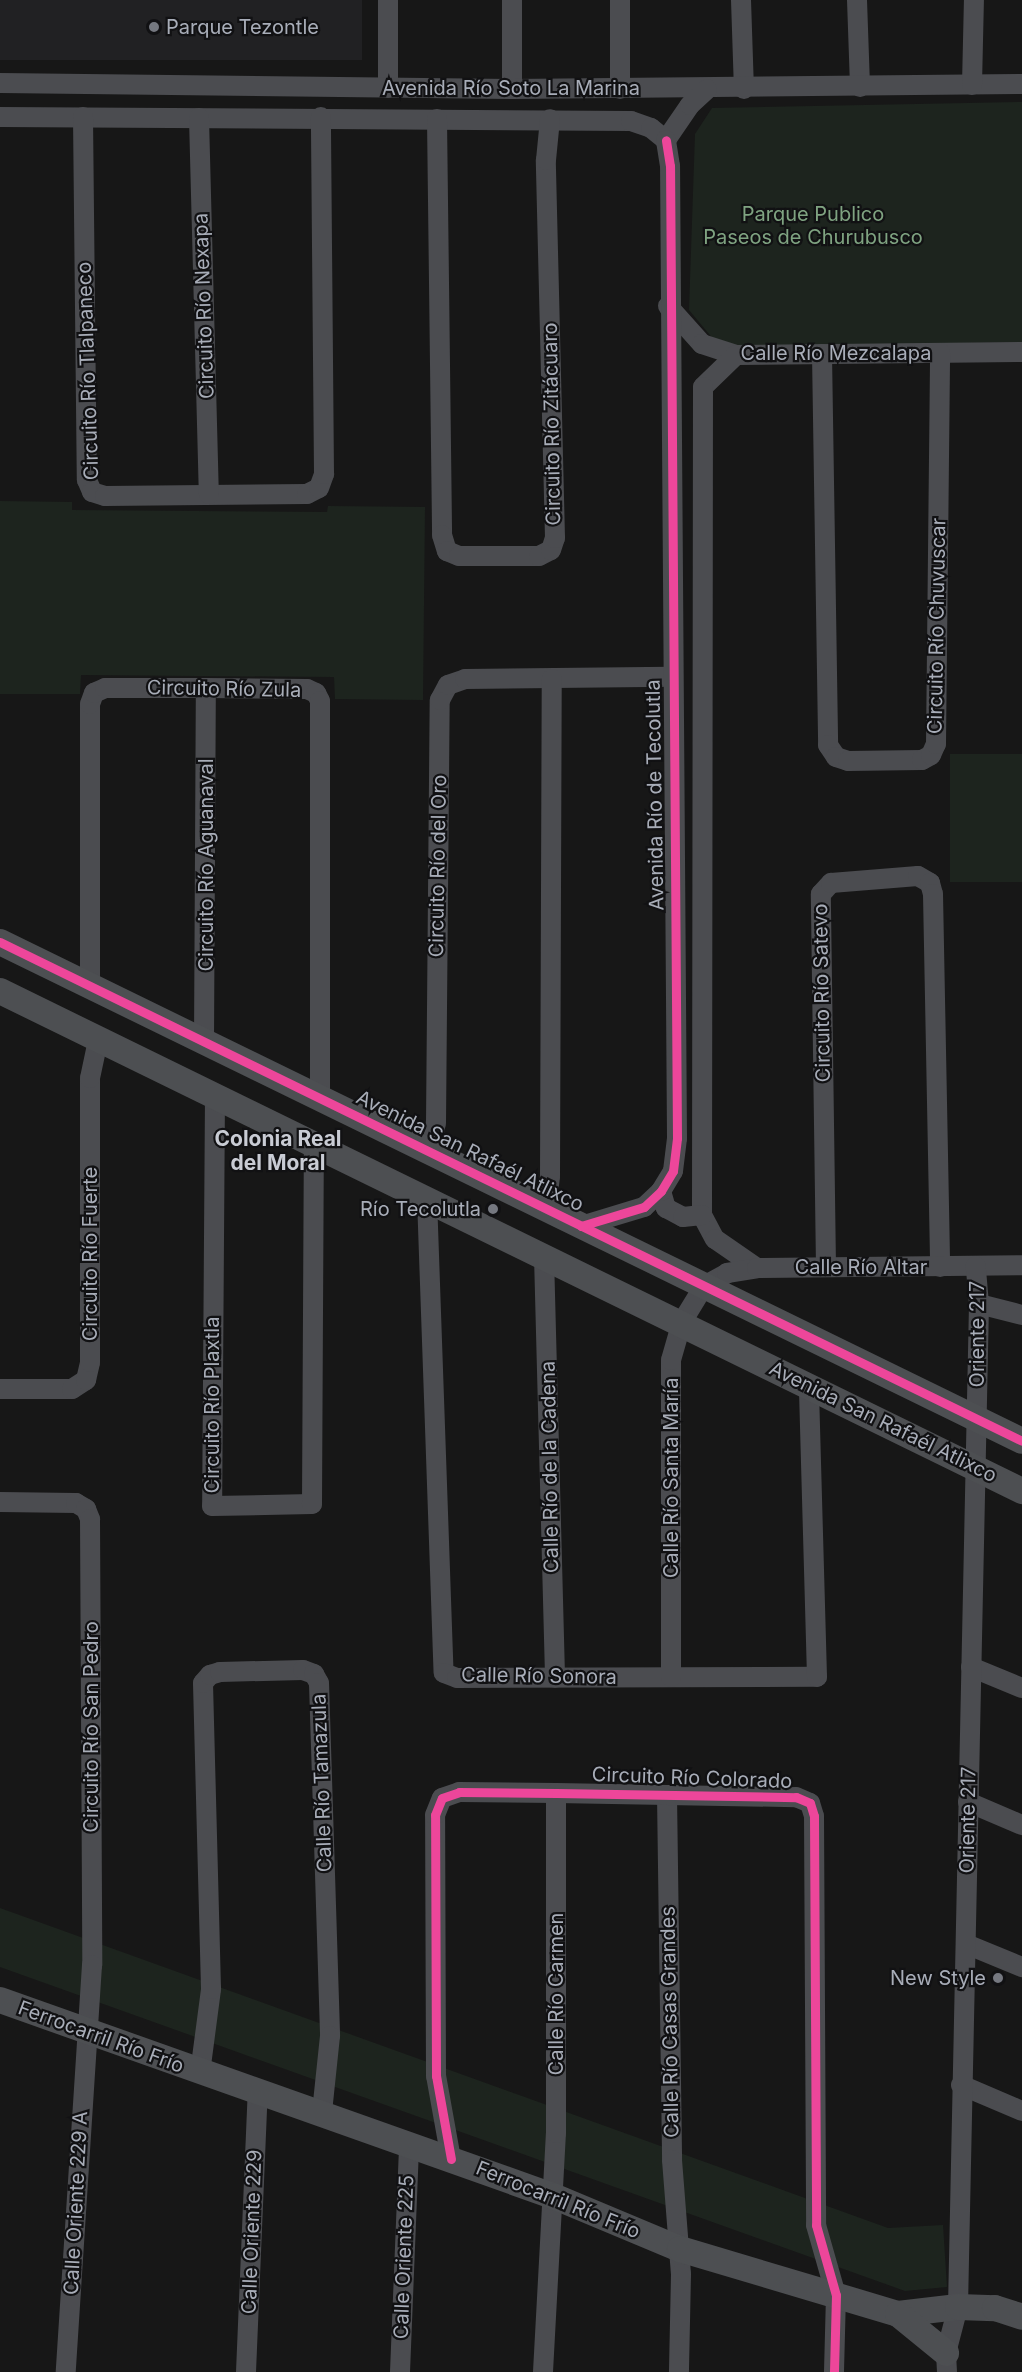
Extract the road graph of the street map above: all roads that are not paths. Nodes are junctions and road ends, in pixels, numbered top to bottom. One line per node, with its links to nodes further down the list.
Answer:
1 (388, 0): 11 (street)
2 (512, 0): 13 (street)
3 (620, 0): 12 (street)
4 (741, 0): 15 (street)
5 (857, 0): 10 (street)
6 (974, 0): 9 (street)
7 (0, 82): 11 (street, Avenida Río Soto La Marina)
8 (1022, 84): 9 (street, Avenida Río Soto La Marina)
9 (972, 85): 10 (street, Avenida Río Soto La Marina)
10 (860, 87): 15 (street, Avenida Río Soto La Marina)
11 (388, 88): 13 (street, Avenida Río Soto La Marina)
12 (620, 88): 13 (street, Avenida Río Soto La Marina); 14 (street, Avenida Río Soto La Marina)
13 (512, 89)
14 (707, 89): 15 (street, Avenida Río Soto La Marina); 22 (street)
15 (744, 89)
16 (0, 117): 17 (street, Avenida Río Soto La Marina)
17 (83, 117): 19 (street, Avenida Río Soto La Marina); 28 (street, Circuito Río Tlalpaneco)
18 (321, 117): 19 (street, Avenida Río Soto La Marina); 20 (street, Avenida Río Soto La Marina); 28 (street, Circuito Río Tlalpaneco)
19 (199, 118): 28 (street, Circuito Río Nexapa)
20 (437, 119): 21 (street, Avenida Río Soto La Marina); 21 (street, Circuito Río Zitácuaro)
21 (550, 119): 22 (street, Avenida Río Soto La Marina)
22 (666, 140): 23 (street, Avenida Río de Tecolutla)
23 (668, 306): 27 (street, Calle Río Mezcalapa); 29 (street, Avenida Río de Tecolutla)
24 (1022, 352): 25 (street, Calle Río Mezcalapa)
25 (940, 353): 26 (street, Calle Río Mezcalapa); 26 (street, Circuito Río Chuvuscar)
26 (822, 354): 27 (street, Calle Río Mezcalapa)
27 (736, 355): 44 (street)
28 (209, 494)
29 (671, 677): 30 (street, Circuito Río del Oro); 41 (street, Avenida Río de Tecolutla)
30 (552, 679): 40 (street, Circuito Río del Oro); 43 (street)
31 (206, 688): 33 (street, Circuito Río Zula); 36 (street, Circuito Río Aguanaval); 38 (street, Circuito Río Zula)
32 (0, 942): 33 (main road, Avenida San Rafaél Atlixco)
33 (90, 987): 36 (main road, Avenida San Rafaél Atlixco)
34 (0, 991): 35 (main road, Avenida San Rafaél Atlixco)
35 (98, 1040): 37 (main road, Avenida San Rafaél Atlixco); 57 (street, Circuito Río Fuerte)
36 (204, 1042): 38 (main road, Avenida San Rafaél Atlixco)
37 (215, 1095): 39 (main road, Avenida San Rafaél Atlixco); 39 (street, Circuito Río Plaxtla)
38 (320, 1097): 40 (main road, Avenida San Rafaél Atlixco)
39 (314, 1143): 42 (main road, Avenida San Rafaél Atlixco)
40 (431, 1153): 43 (main road, Avenida San Rafaél Atlixco)
41 (661, 1191): 44 (street); 45 (street, Avenida Río de Tecolutla)
42 (427, 1198): 46 (main road, Avenida San Rafaél Atlixco); 65 (street, Calle Río Sonora)
43 (546, 1209): 45 (main road, Avenida San Rafaél Atlixco)
44 (702, 1215): 50 (street)
45 (581, 1226): 52 (main road, Avenida San Rafaél Atlixco)
46 (544, 1256): 55 (main road, Avenida San Rafaél Atlixco); 65 (street, Calle Río de la Cadena)
47 (1022, 1265): 48 (street, Calle Río Altar)
48 (976, 1266): 49 (street, Calle Río Altar); 53 (street, Oriente 217)
49 (940, 1267): 51 (street, Calle Río Altar); 51 (street, Circuito Río Satevo)
50 (757, 1268): 51 (street, Calle Río Altar); 52 (street, Calle Río Altar)
51 (826, 1268)
52 (704, 1286): 55 (street, Calle Río Santa María); 58 (main road, Avenida San Rafaél Atlixco)
53 (979, 1304): 54 (street); 58 (street, Oriente 217)
54 (1022, 1315)
55 (682, 1323): 56 (main road, Avenida San Rafaél Atlixco); 64 (street, Calle Río Santa María)
56 (809, 1385): 60 (main road, Avenida San Rafaél Atlixco); 64 (street, Calle Río Sonora)
57 (0, 1389)
58 (977, 1419): 59 (main road, Avenida San Rafaél Atlixco); 60 (street, Oriente 217)
59 (1022, 1441)
60 (976, 1469): 61 (main road, Avenida San Rafaél Atlixco); 63 (street, Oriente 217)
61 (1022, 1491)
62 (0, 1502): 74 (street, Circuito Río San Pedro)
63 (971, 1666): 66 (street); 69 (street, Oriente 217)
64 (671, 1677): 65 (street, Calle Río Sonora)
65 (555, 1678)
66 (1022, 1688)
67 (556, 1793): 68 (street, Circuito Río Colorado); 81 (street, Circuito Río Colorado); 82 (street, Calle Río Carmen)
68 (667, 1795): 83 (street, Calle Río Casas Grandes); 84 (street, Circuito Río Colorado)
69 (968, 1802): 70 (street); 71 (street, Oriente 217)
70 (1022, 1825)
71 (966, 1944): 72 (street); 76 (street, Oriente 217)
72 (1022, 1967)
73 (0, 2000): 74 (main road, Ferrocarril Río Frío)
74 (86, 2034): 75 (main road, Ferrocarril Río Frío); 89 (street, Calle Oriente 229 A)
75 (200, 2073): 77 (main road, Ferrocarril Río Frío); 79 (street, Calle Río Tamazula)
76 (961, 2085): 78 (street); 85 (street, Oriente 217)
77 (258, 2091): 79 (main road, Ferrocarril Río Frío); 90 (street, Calle Oriente 229)
78 (1022, 2111)
79 (322, 2112): 80 (main road, Ferrocarril Río Frío)
80 (409, 2143): 81 (main road, Ferrocarril Río Frío); 91 (street, Calle Oriente 225)
81 (452, 2159): 82 (main road, Ferrocarril Río Frío)
82 (553, 2196): 83 (main road, Ferrocarril Río Frío); 92 (street, Calle Río Carmen)
83 (680, 2249): 84 (main road, Ferrocarril Río Frío); 93 (street, Calle Río Casas Grandes)
84 (836, 2295): 86 (main road, Ferrocarril Río Frío); 94 (street)
85 (958, 2307): 86 (main road, Ferrocarril Río Frío); 87 (main road, Ferrocarril Río Frío); 88 (street, Oriente 217)
86 (898, 2314): 88 (main road)
87 (1022, 2318)
88 (947, 2362)
89 (66, 2372)
90 (246, 2372)
91 (400, 2372)
92 (543, 2372)
93 (679, 2372)
94 (834, 2372)

